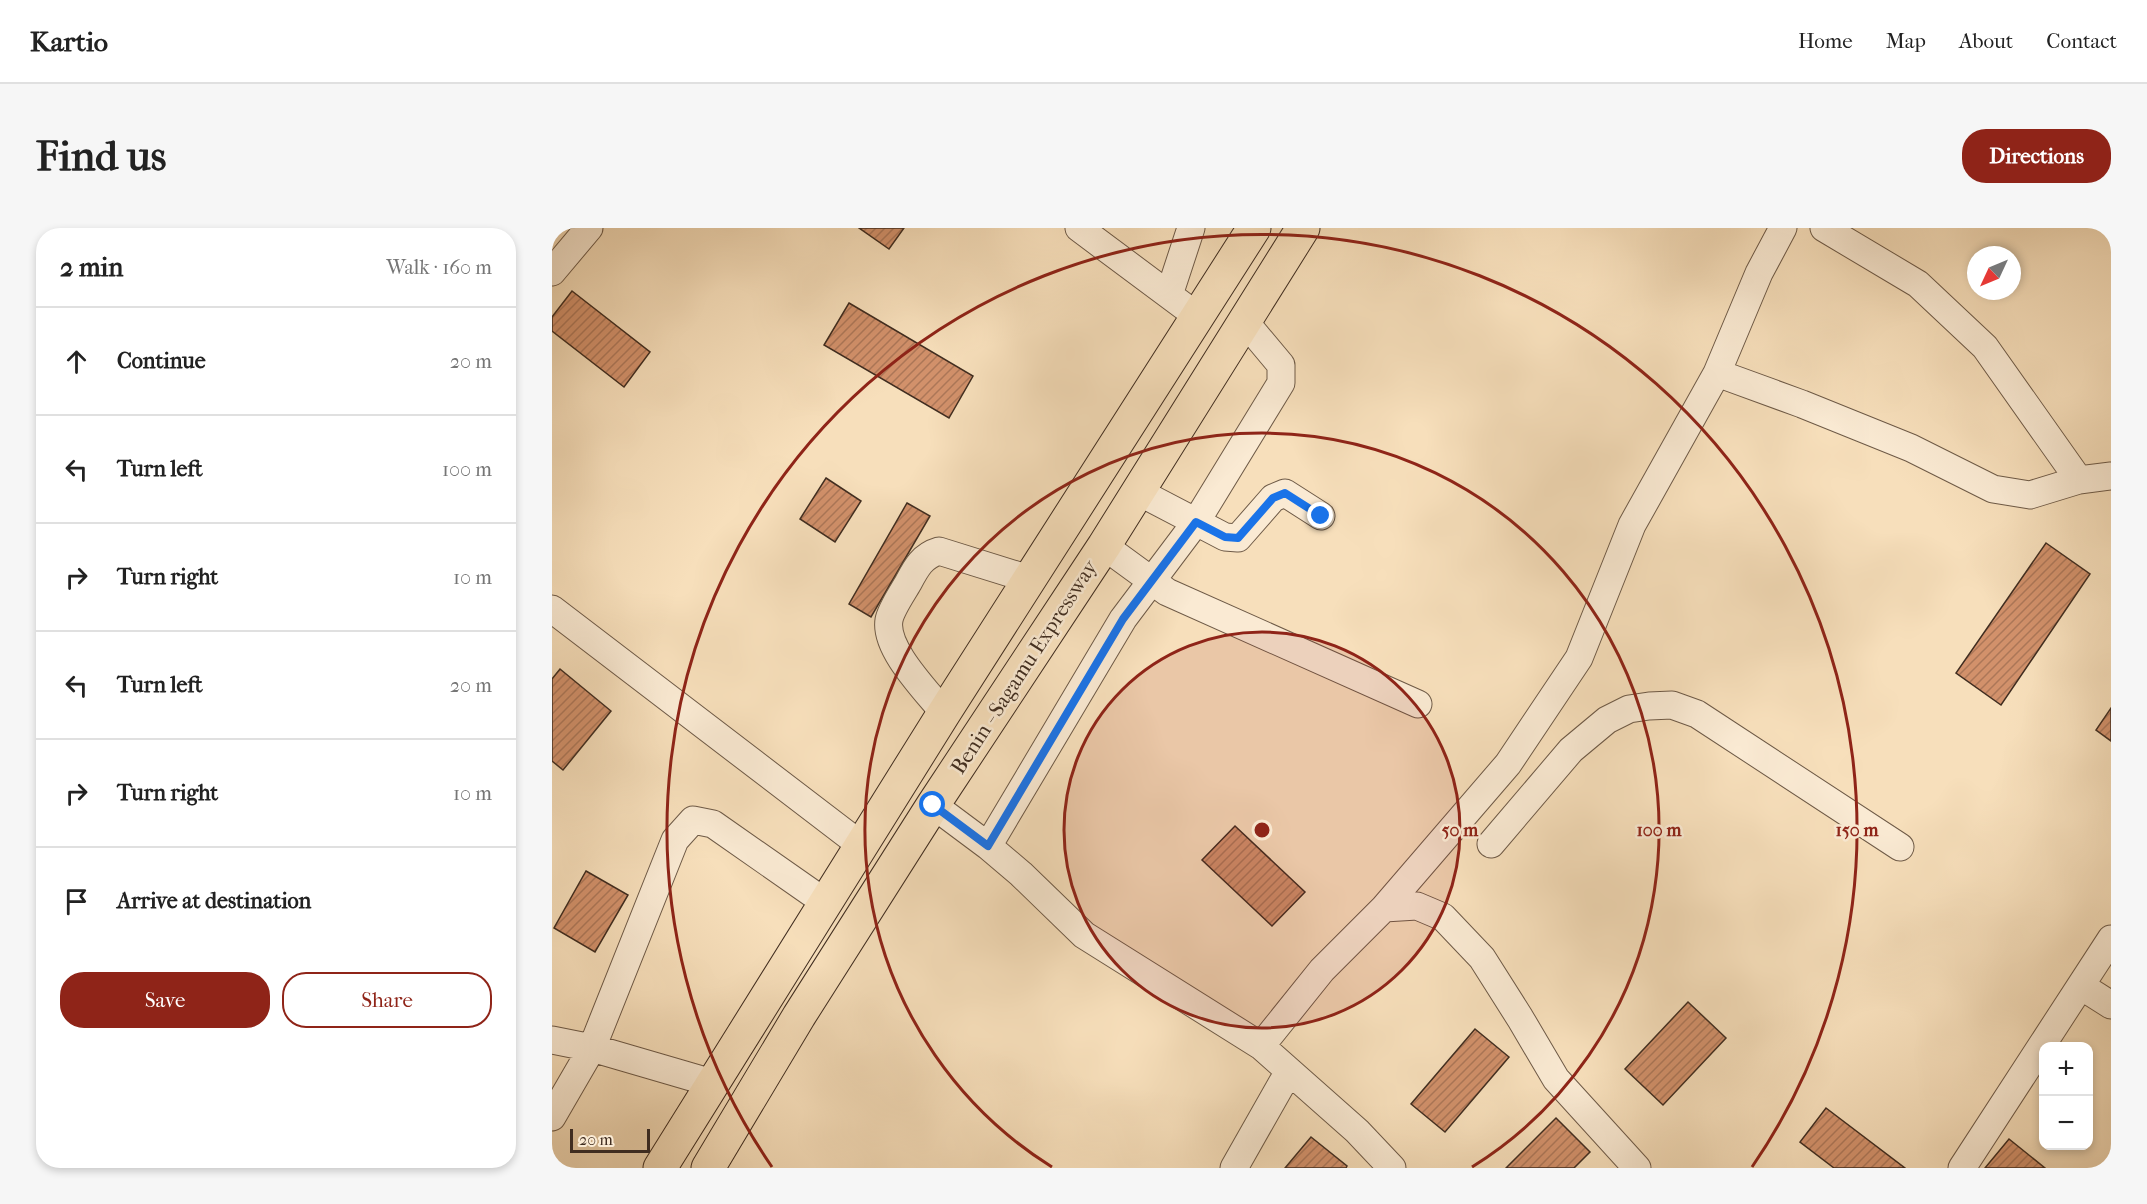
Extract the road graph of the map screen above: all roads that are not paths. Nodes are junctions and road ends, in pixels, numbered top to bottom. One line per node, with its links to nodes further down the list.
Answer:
1 (589, 228): 8 (street)
2 (1079, 228): 9 (street)
3 (1191, 228): 9 (street)
4 (1254, 228): 10 (highway)
5 (1303, 228): 11 (highway, Benin - Sagamu Expressway)
6 (1783, 228): 12 (street)
7 (1824, 228): 14 (street)
8 (552, 272)
9 (1169, 295): 10 (street)
10 (1197, 316): 19 (highway)
11 (1245, 322): 15 (highway, Benin - Sagamu Expressway); 17 (street)
12 (1717, 374): 14 (street); 24 (street)
13 (2111, 476): 14 (street)
14 (2079, 480)
15 (1137, 491): 17 (street); 18 (highway, Benin - Sagamu Expressway)
16 (1321, 516): 17 (street)
17 (1196, 522): 20 (street)
18 (1104, 546): 20 (street); 26 (highway, Benin - Sagamu Expressway)
19 (1029, 579): 23 (highway); 23 (street)
20 (1151, 580): 22 (street); 29 (street)
21 (552, 609): 28 (street)
22 (1418, 704)
23 (944, 713): 28 (highway)
24 (1536, 722): 25 (street); 32 (street)
25 (1572, 750): 27 (street); 30 (street)
26 (933, 805): 29 (street); 43 (highway, Benin - Sagamu Expressway)
27 (1491, 844)
28 (862, 846): 31 (highway)
29 (988, 846): 37 (street)
30 (1900, 846)
31 (826, 903): 38 (street); 40 (highway)
32 (1384, 908): 37 (street); 46 (street)
33 (2111, 939): 34 (street)
34 (2081, 986): 35 (street); 47 (street)
35 (2111, 1005)
36 (552, 1040): 38 (street)
37 (1261, 1046): 39 (street)
38 (592, 1048): 40 (street); 41 (street)
39 (1289, 1071): 44 (street); 45 (street)
40 (712, 1083): 42 (highway)
41 (552, 1117)
42 (660, 1168)
43 (708, 1168)
44 (1234, 1168)
45 (1392, 1168)
46 (1637, 1168)
47 (1962, 1168)

